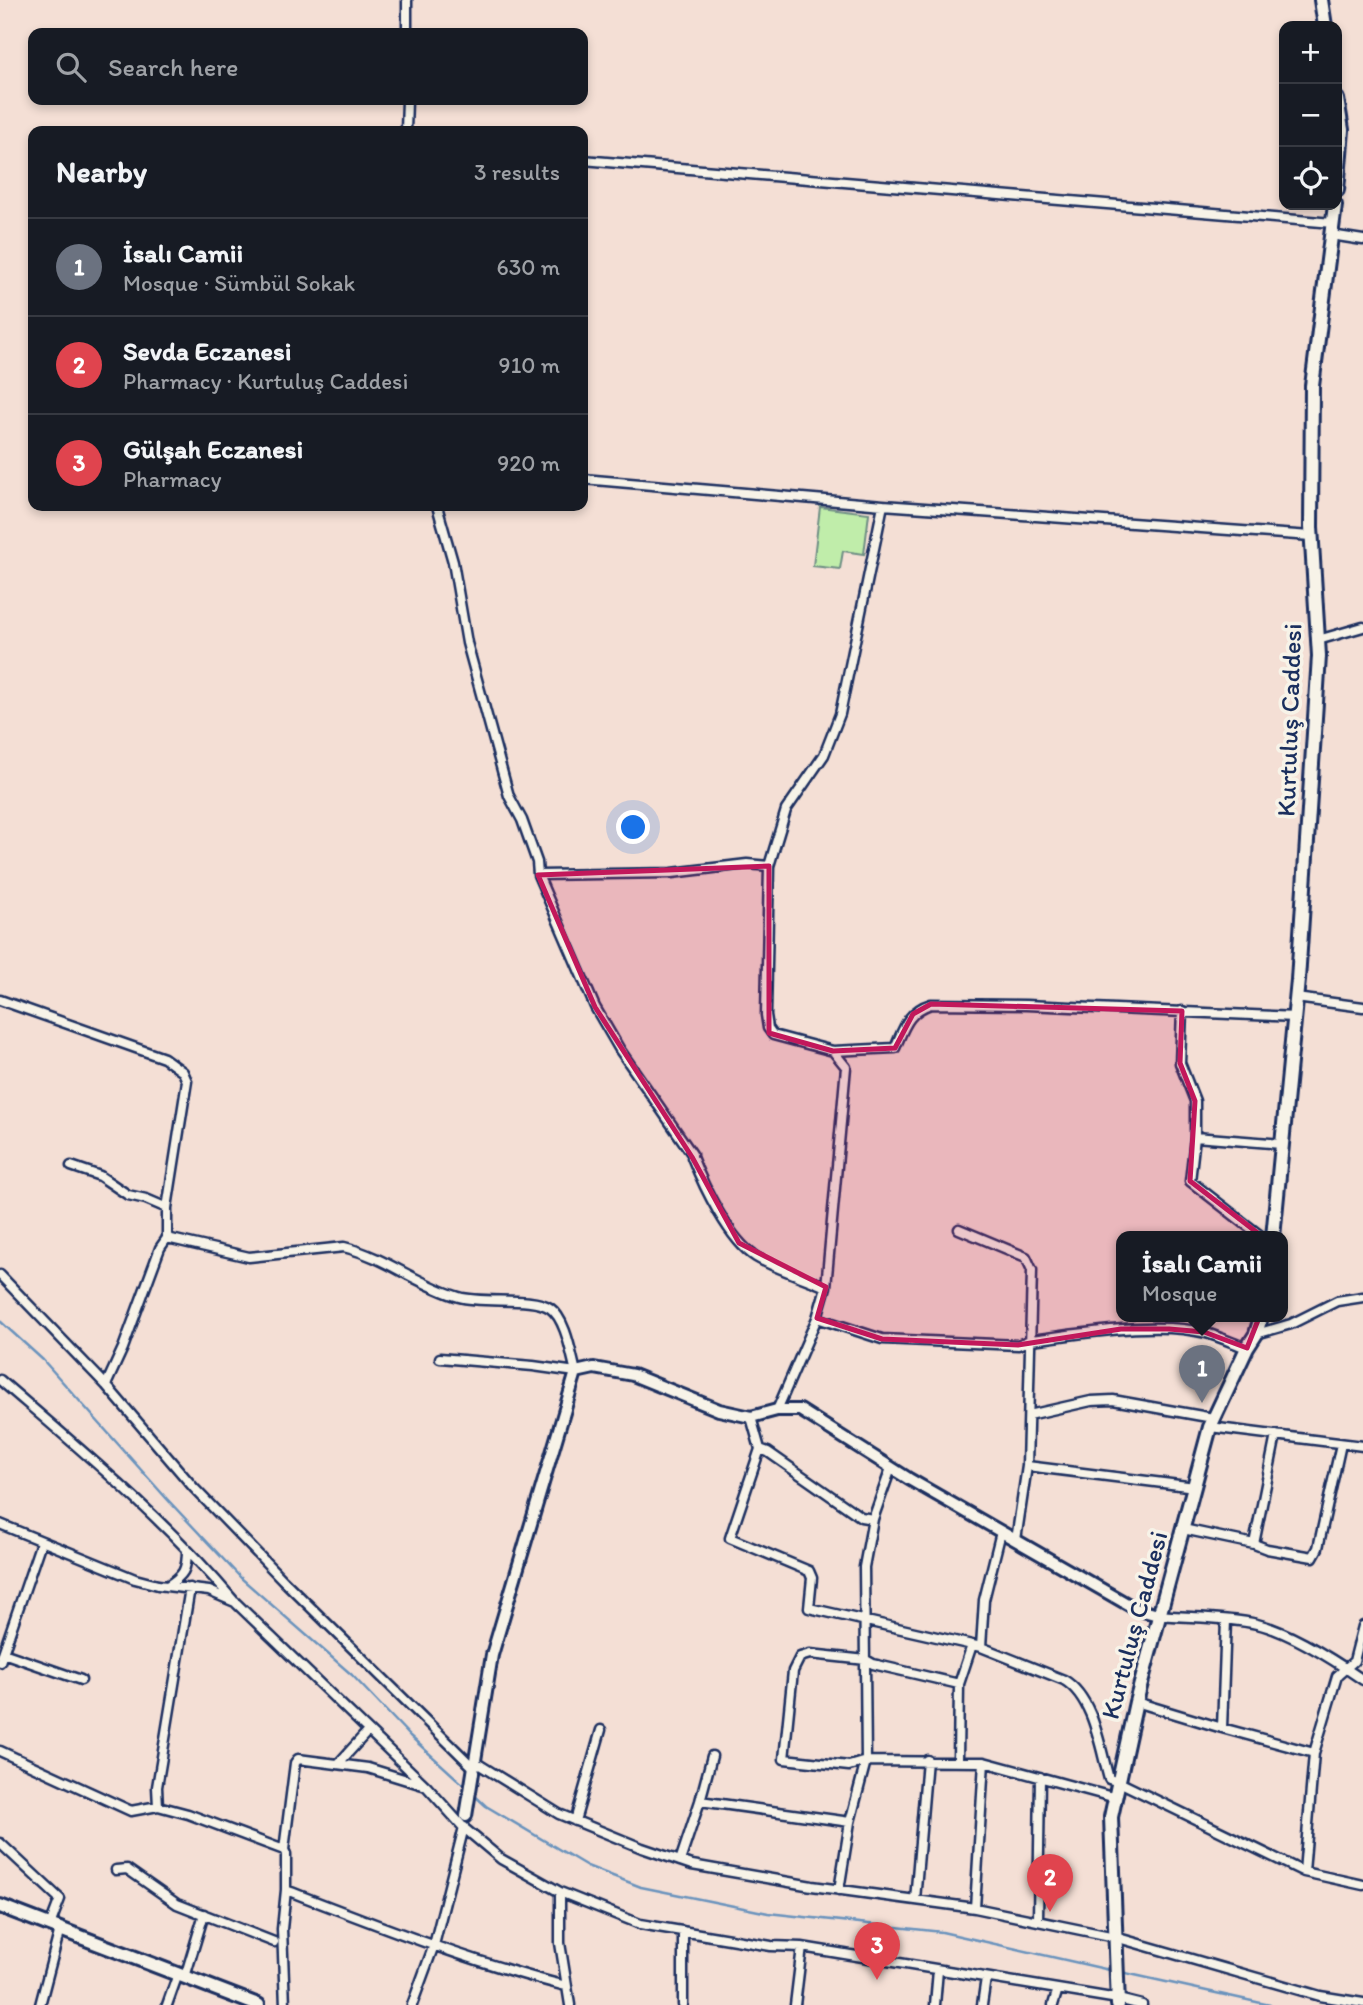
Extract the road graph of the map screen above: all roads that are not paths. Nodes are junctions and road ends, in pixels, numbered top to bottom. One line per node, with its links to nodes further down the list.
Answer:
1 (407, 0): 4 (street)
2 (1321, 0): 3 (main road)
3 (1324, 21)
4 (407, 28)
5 (407, 105): 6 (street)
6 (405, 126)
7 (588, 160): 9 (street)
8 (1334, 210): 9 (main road, Kurtuluş Caddesi)
9 (1332, 229): 10 (street); 14 (main road, Kurtuluş Caddesi)
10 (1363, 240)
11 (588, 479): 12 (street)
12 (883, 505): 14 (street); 17 (street)
13 (438, 511): 18 (street)
14 (1311, 536): 16 (main road, Kurtuluş Caddesi)
15 (1363, 627): 16 (street)
16 (1318, 640): 19 (main road, Kurtuluş Caddesi)
17 (769, 866): 18 (street); 24 (street)
18 (538, 876): 34 (street)
19 (1297, 998): 21 (street); 23 (main road, Kurtuluş Caddesi)
20 (0, 1000): 28 (street)
21 (1363, 1007)
22 (1182, 1010): 23 (street); 24 (street); 25 (street)
23 (1295, 1017): 26 (main road, Kurtuluş Caddesi)
24 (833, 1051): 34 (street)
25 (1195, 1137): 26 (street); 30 (street)
26 (1282, 1144): 31 (main road, Kurtuluş Caddesi)
27 (71, 1166): 28 (street)
28 (167, 1208): 32 (street)
29 (958, 1229): 39 (street)
30 (1254, 1231)
31 (1274, 1231)
32 (167, 1238): 42 (street); 44 (street)
33 (0, 1275): 44 (street)
34 (826, 1287): 36 (street)
35 (1363, 1297): 38 (street)
36 (817, 1318): 39 (street); 45 (street)
37 (1260, 1322): 38 (main road, Kurtuluş Caddesi)
38 (1256, 1334): 40 (main road, Kurtuluş Caddesi)
39 (1030, 1340): 40 (street); 46 (street)
40 (1247, 1348): 48 (main road, Kurtuluş Caddesi)
41 (440, 1358): 42 (street)
42 (576, 1372): 47 (street); 93 (street)
43 (0, 1380): 63 (street)
44 (106, 1385): 93 (street)
45 (777, 1410): 47 (street); 54 (street)
46 (1029, 1415): 48 (street); 53 (street)
47 (751, 1418): 52 (street)
48 (1211, 1422): 49 (street); 55 (main road, Kurtuluş Caddesi)
49 (1276, 1435): 50 (street); 62 (street)
50 (1341, 1444): 51 (street); 62 (street)
51 (1363, 1446)
52 (760, 1449): 56 (street); 68 (street)
53 (1027, 1466): 55 (street); 60 (street)
54 (891, 1468): 56 (street); 59 (street)
55 (1195, 1487): 58 (main road, Kurtuluş Caddesi)
56 (873, 1519): 68 (street)
57 (0, 1524): 61 (street)
58 (1183, 1529): 62 (street); 67 (main road, Kurtuluş Caddesi)
59 (1001, 1532): 60 (street); 73 (street)
60 (1016, 1540): 67 (street)
61 (41, 1542): 64 (street); 72 (street)
62 (1254, 1544)
63 (187, 1550): 64 (street); 66 (street)
64 (167, 1586): 65 (street)
65 (190, 1588): 66 (street); 99 (street)
66 (235, 1602): 84 (street)
67 (1158, 1615): 69 (street); 81 (main road, Kurtuluş Caddesi)
68 (865, 1620): 73 (street); 75 (street)
69 (1226, 1620): 77 (street); 82 (street)
70 (0, 1623): 72 (street)
71 (1363, 1626): 77 (street)
72 (12, 1627): 74 (street)
73 (977, 1646): 80 (street); 95 (street)
74 (3, 1653): 76 (street); 78 (street)
75 (866, 1660): 80 (street); 90 (street); 90 (street)
76 (0, 1662)
77 (1346, 1669): 79 (street); 86 (street)
78 (81, 1680)
79 (1363, 1680)
80 (959, 1684): 89 (street)
81 (1136, 1702): 82 (street); 95 (main road, Kurtuluş Caddesi)
82 (1222, 1728): 86 (street)
83 (601, 1730): 100 (street)
84 (368, 1731): 92 (street); 96 (street)
85 (0, 1751): 99 (street)
86 (1314, 1753): 107 (street)
87 (712, 1756): 98 (street)
88 (927, 1760): 89 (street); 90 (street); 112 (street)
89 (958, 1760): 91 (street)
90 (866, 1761): 102 (street)
91 (984, 1762): 94 (street); 114 (street)
92 (338, 1764): 96 (street); 104 (street)
93 (474, 1768): 100 (street); 101 (street)
94 (1040, 1777): 97 (street); 116 (street)
95 (1119, 1782): 97 (main road, Kurtuluş Caddesi); 107 (street)
96 (427, 1787): 101 (street)
97 (1116, 1798): 119 (main road, Kurtuluş Caddesi)
98 (700, 1801): 102 (street); 105 (street)
99 (158, 1806): 104 (street)
100 (575, 1821): 105 (street)
101 (465, 1822): 111 (street); 121 (street)
102 (850, 1822): 110 (street)
103 (0, 1843): 117 (street)
104 (284, 1850): 109 (street)
105 (680, 1861): 110 (street)
106 (116, 1870): 115 (street)
107 (1304, 1872): 108 (street)
108 (1363, 1885)
109 (286, 1890): 121 (street); 133 (street)
110 (839, 1890): 112 (street)
111 (560, 1892): 118 (street); 126 (street)
112 (915, 1900): 114 (street)
113 (0, 1906): 117 (main road)
114 (975, 1909): 116 (street)
115 (204, 1914): 120 (street); 124 (street)
116 (1038, 1922): 119 (street)
117 (55, 1927): 124 (main road); 130 (street)
118 (682, 1931): 122 (street); 136 (street)
119 (1115, 1937): 128 (main road, Kurtuluş Caddesi); 129 (street)
120 (274, 1942)
121 (434, 1945): 126 (street); 134 (street)
122 (802, 1947): 123 (street); 137 (street)
123 (938, 1970): 125 (street); 138 (street)
124 (182, 1976): 131 (street); 132 (main road)
125 (986, 1978): 127 (street); 139 (street)
126 (566, 1986): 135 (street)
127 (1058, 1989): 128 (street); 140 (street)
128 (1117, 1997): 141 (street)
129 (1363, 2003)
130 (40, 2005)
131 (167, 2005)
132 (258, 2005)
133 (285, 2005)
134 (412, 2005)
135 (570, 2005)
136 (682, 2005)
137 (795, 2005)
138 (934, 2005)
139 (982, 2005)
140 (1053, 2005)
141 (1142, 2005)

